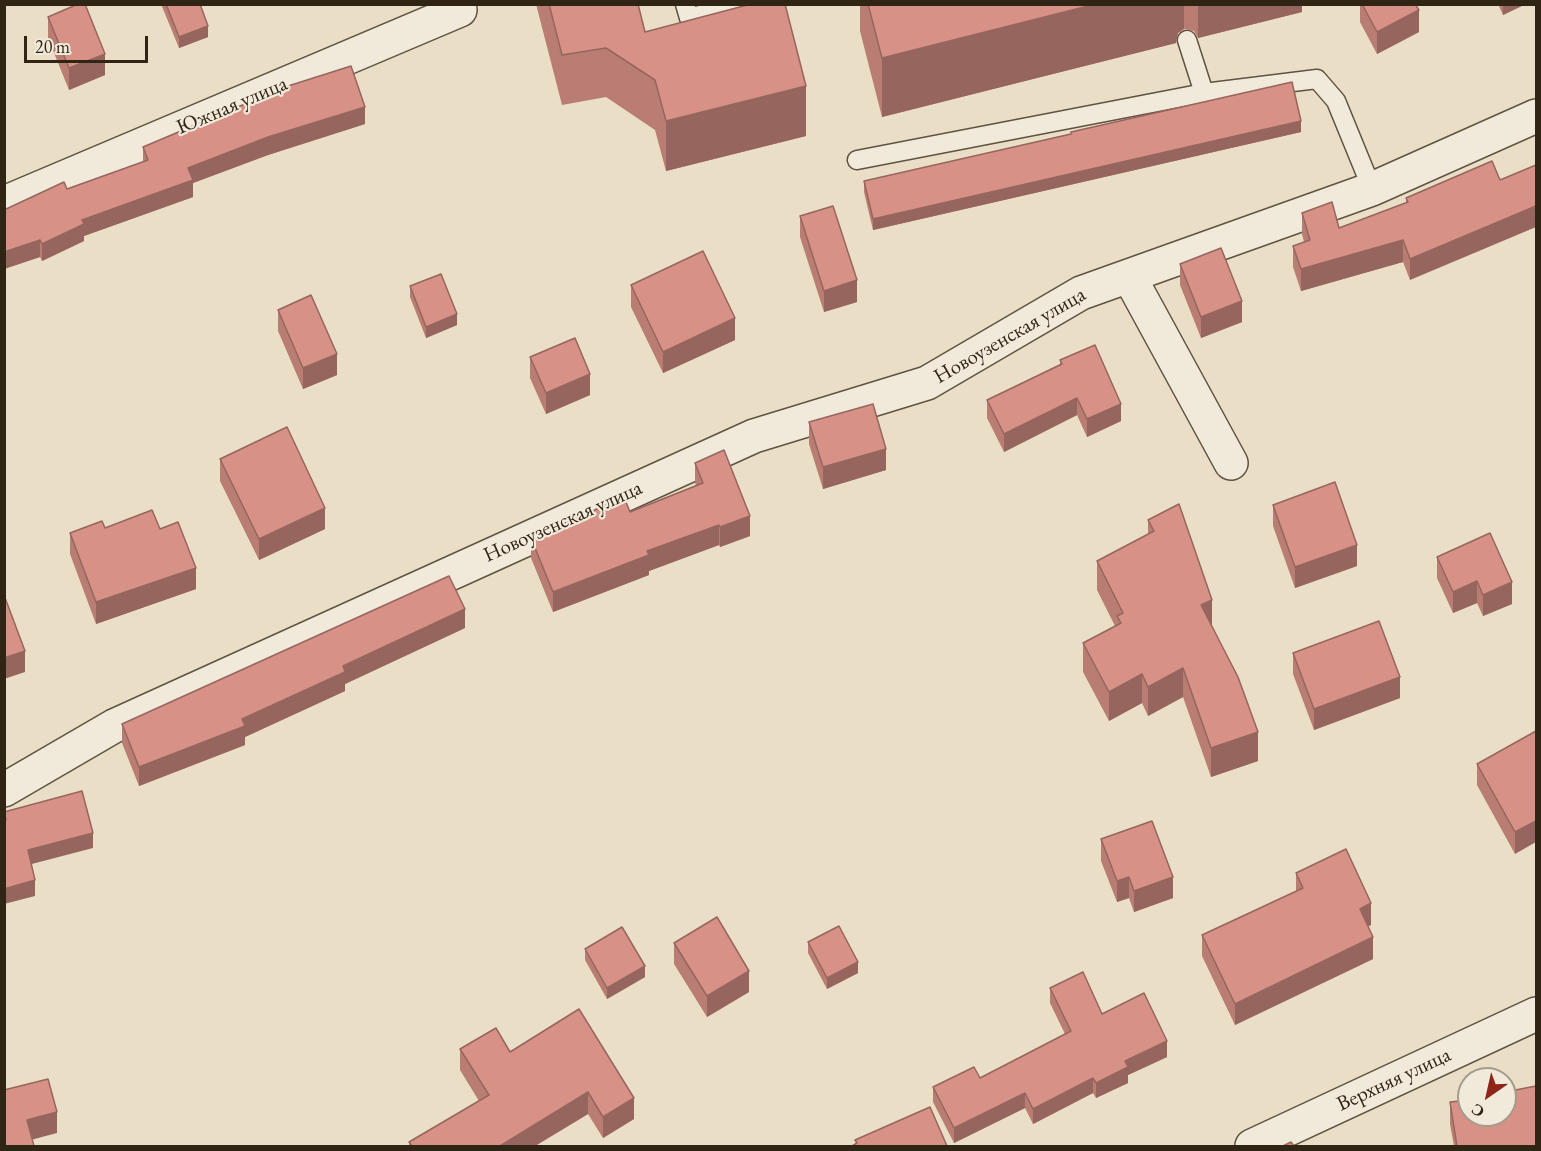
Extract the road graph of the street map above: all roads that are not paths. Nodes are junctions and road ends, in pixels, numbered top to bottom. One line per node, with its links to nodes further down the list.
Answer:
1 (685, 4): 2 (lane)
2 (741, 4)
3 (459, 10): 9 (street, Южная улица)
4 (1187, 40): 5 (lane)
5 (1204, 93): 7 (lane); 8 (lane)
6 (1536, 116): 8 (street, Новоузенская улица)
7 (857, 160)
8 (1372, 189): 10 (street, Новоузенская улица)
9 (4, 203)
10 (1129, 276): 11 (street); 12 (street, Новоузенская улица)
11 (1231, 463)
12 (4, 790)
13 (1536, 1014): 14 (street, Верхняя улица)
14 (1252, 1146)

